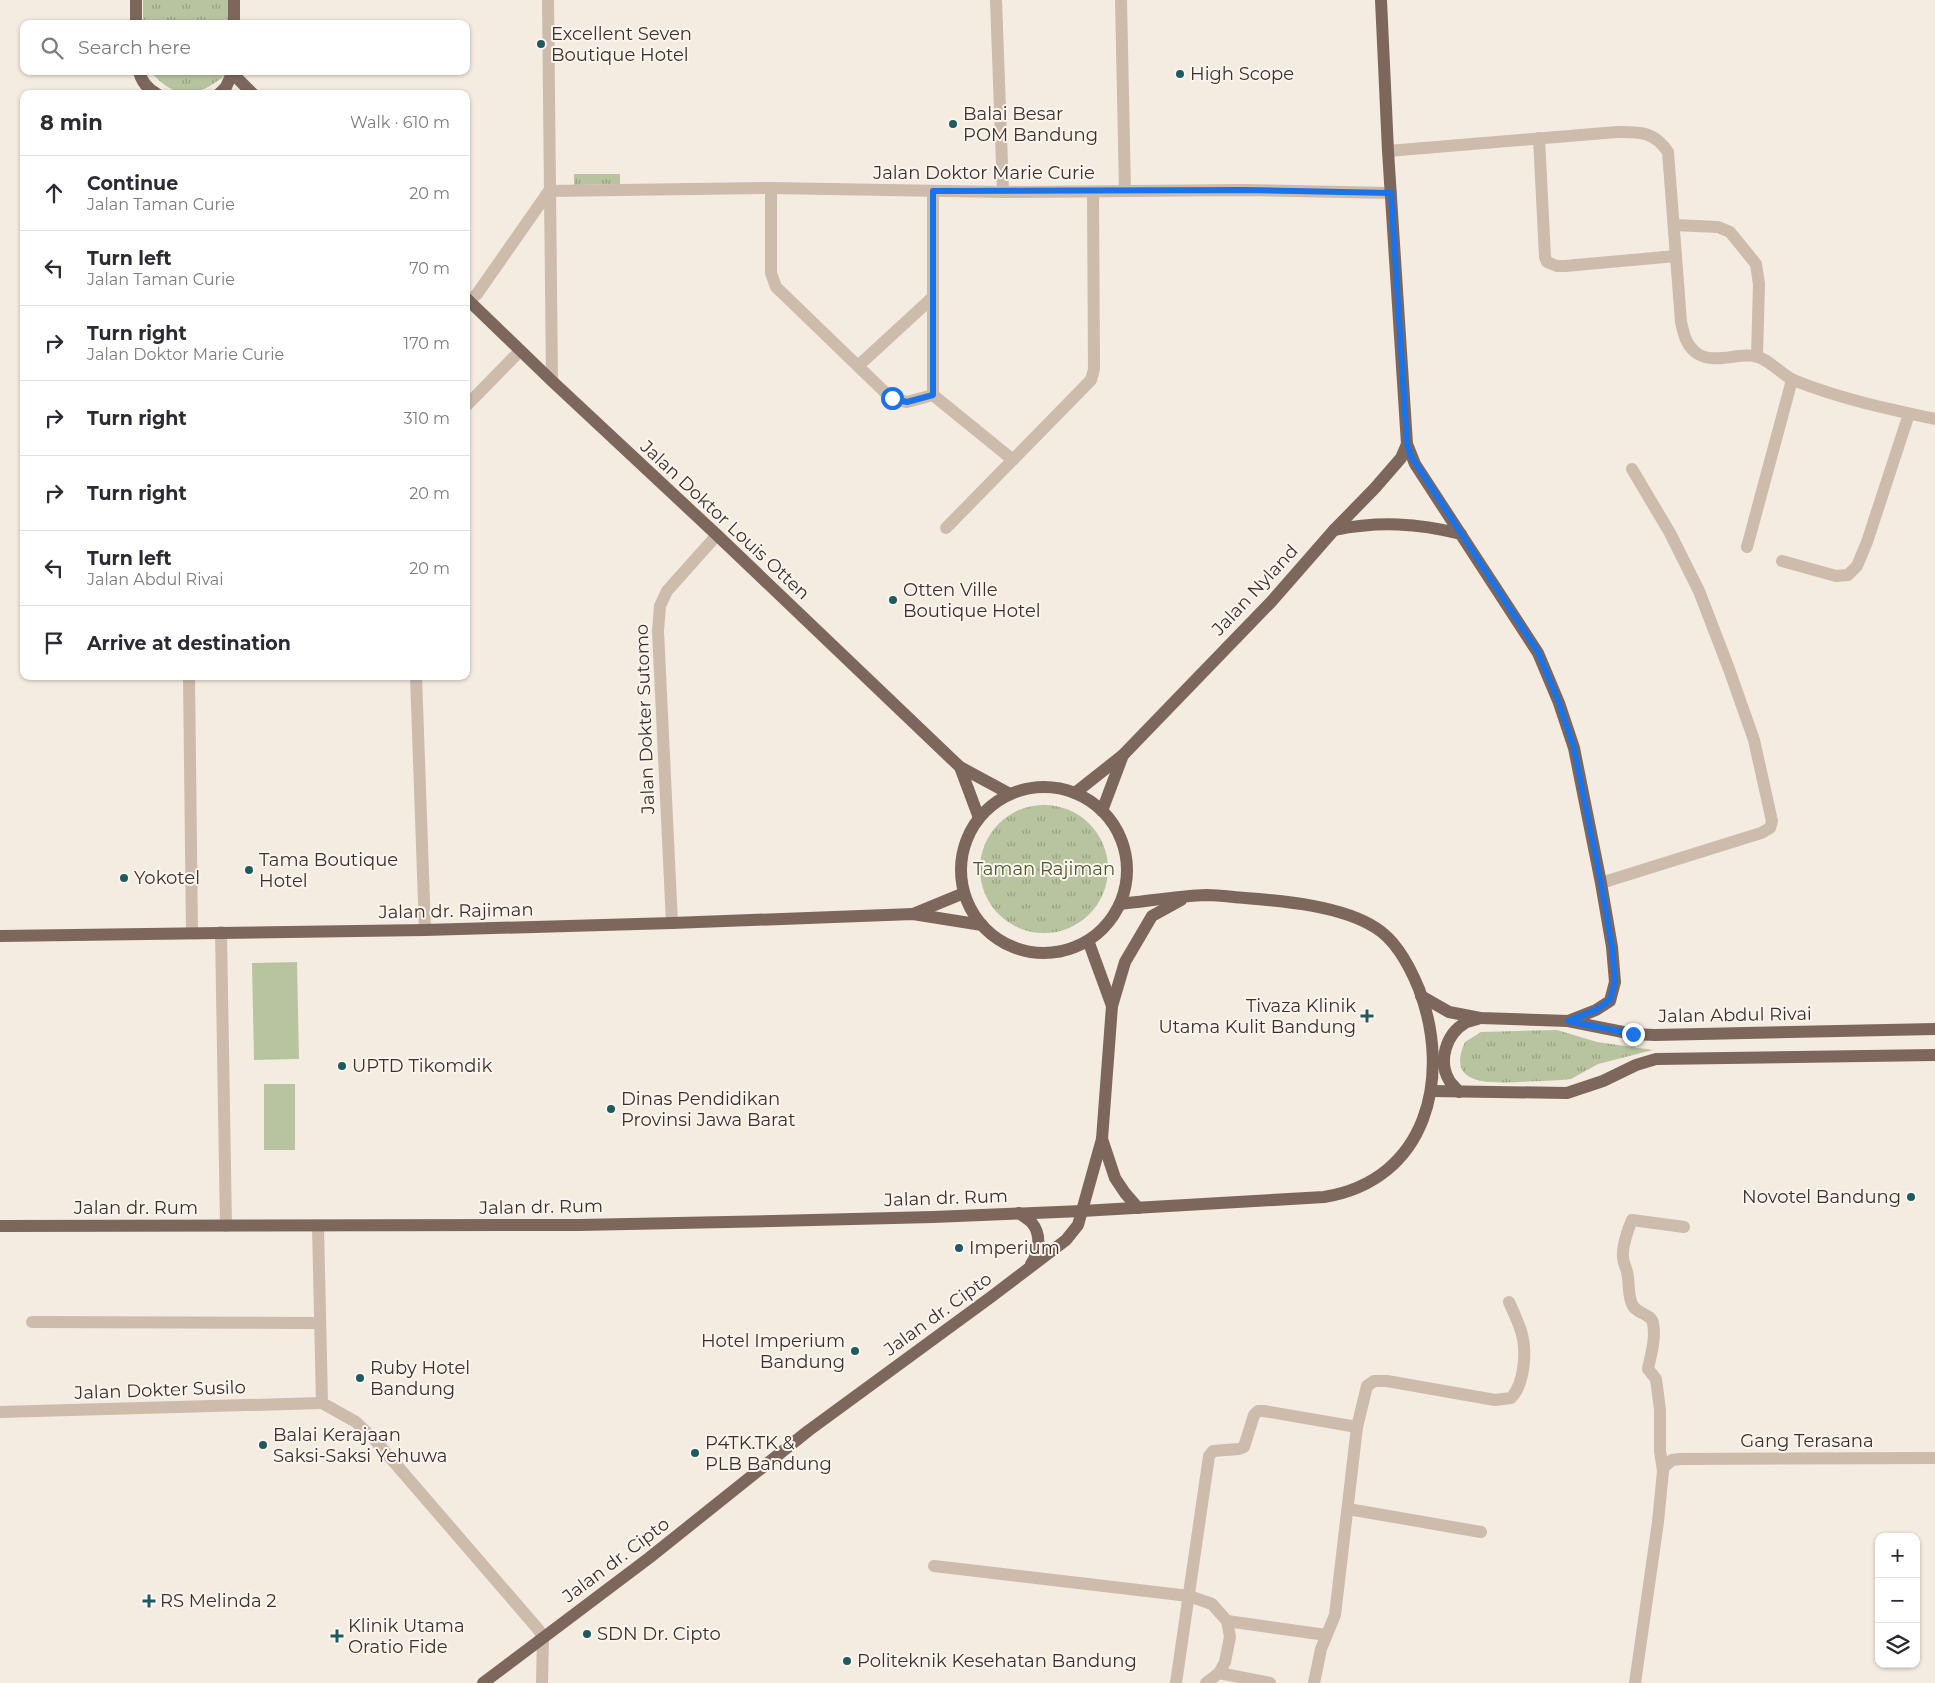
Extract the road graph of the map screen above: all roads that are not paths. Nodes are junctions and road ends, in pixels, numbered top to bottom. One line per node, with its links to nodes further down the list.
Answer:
1 (136, 0): 7 (main road)
2 (234, 0): 8 (main road)
3 (548, 0): 18 (street)
4 (996, 0): 21 (street)
5 (1121, 0): 20 (street)
6 (1381, 0): 16 (main road)
7 (136, 20)
8 (234, 20)
9 (140, 75): 12 (main road)
10 (232, 75): 13 (main road)
11 (235, 75): 14 (main road)
12 (150, 90)
13 (223, 90)
14 (249, 90)
15 (1538, 138): 16 (street); 24 (street); 25 (street)
16 (1388, 151): 23 (main road)
17 (772, 188): 18 (street, Jalan Doktor Marie Curie); 19 (street, Jalan Doktor Marie Curie); 31 (street)
18 (549, 191): 26 (street); 33 (street)
19 (933, 191): 21 (street, Jalan Doktor Marie Curie); 27 (street)
20 (1125, 191): 22 (street, Jalan Doktor Marie Curie); 23 (street, Jalan Doktor Marie Curie)
21 (1003, 192): 22 (street, Jalan Doktor Marie Curie)
22 (1093, 192): 39 (street)
23 (1391, 193): 38 (main road)
24 (1674, 225): 25 (street); 30 (street)
25 (1676, 256): 30 (street)
26 (470, 298)
27 (932, 298): 31 (street); 34 (street)
28 (470, 301): 29 (main road, Jalan Doktor Louis Otten)
29 (520, 351): 33 (main road, Jalan Doktor Louis Otten); 35 (street)
30 (1757, 356): 32 (street)
31 (858, 366): 34 (street)
32 (1792, 380): 36 (street); 45 (street)
33 (552, 381): 44 (main road, Jalan Doktor Louis Otten)
34 (933, 395): 39 (street)
35 (470, 402)
36 (1909, 414): 37 (street); 46 (street)
37 (1935, 419)
38 (1407, 444): 42 (main road, Jalan Nyland); 43 (main road)
39 (1013, 460): 41 (street)
40 (1632, 469): 55 (street)
41 (946, 528)
42 (1334, 530): 43 (main road); 49 (main road, Jalan Nyland)
43 (1461, 534): 55 (main road)
44 (717, 535): 50 (main road, Jalan Doktor Louis Otten); 60 (street, Jalan Dokter Sutomo)
45 (1747, 547)
46 (1782, 561)
47 (189, 680): 64 (street)
48 (416, 680): 62 (street)
49 (1123, 755): 51 (main road, Jalan Nyland); 53 (main road, Jalan Nyland)
50 (960, 767): 52 (main road, Jalan Doktor Louis Otten); 54 (main road, Jalan Doktor Louis Otten)
51 (1074, 793): 52 (main road); 53 (main road)
52 (1010, 794): 54 (main road)
53 (1102, 811): 58 (main road)
54 (979, 818): 56 (main road)
55 (1601, 883): 70 (main road)
56 (964, 893): 59 (main road, Jalan dr. Rajiman); 61 (main road)
57 (1208, 895): 58 (main road); 67 (main road); 68 (main road)
58 (1120, 904): 66 (main road)
59 (913, 914): 60 (main road, Jalan dr. Rajiman); 61 (main road, Jalan dr. Rajiman)
60 (672, 923): 62 (main road, Jalan dr. Rajiman)
61 (982, 925): 66 (main road)
62 (425, 930): 63 (main road, Jalan dr. Rajiman)
63 (221, 932): 64 (main road, Jalan dr. Rajiman); 80 (street)
64 (192, 934): 65 (main road, Jalan dr. Rajiman)
65 (0, 936)
66 (1089, 943): 68 (main road)
67 (1421, 996): 69 (main road, Jalan Abdul Rivai); 73 (main road)
68 (1112, 1006): 75 (main road)
69 (1480, 1018): 70 (main road, Jalan Abdul Rivai); 74 (main road)
70 (1568, 1021): 71 (main road, Jalan Abdul Rivai)
71 (1935, 1029)
72 (1935, 1055): 74 (main road)
73 (1432, 1091): 74 (main road); 76 (main road)
74 (1459, 1092)
75 (1102, 1138): 76 (main road); 77 (main road, Jalan dr. Cipto)
76 (1138, 1208): 77 (main road)
77 (1082, 1211): 78 (main road, Jalan dr. Rum); 83 (main road, Jalan dr. Cipto)
78 (1019, 1213): 81 (main road, Jalan dr. Rum); 83 (main road)
79 (0, 1226): 80 (main road, Jalan dr. Rum)
80 (226, 1226): 81 (main road, Jalan dr. Rum)
81 (318, 1226): 86 (street)
82 (1684, 1227): 91 (street)
83 (1026, 1270): 98 (main road, Jalan dr. Cipto)
84 (1509, 1302): 89 (street)
85 (32, 1322): 86 (street)
86 (319, 1323): 87 (street)
87 (322, 1403): 88 (street, Jalan Dokter Susilo); 98 (street)
88 (0, 1412)
89 (1357, 1427): 92 (street); 95 (street)
90 (1935, 1458): 91 (street, Gang Terasana)
91 (1663, 1468): 106 (street)
92 (1348, 1509): 93 (street); 97 (street)
93 (1481, 1532)
94 (934, 1566): 95 (street)
95 (1189, 1596): 96 (street); 102 (street)
96 (1227, 1621): 97 (street); 99 (street)
97 (1326, 1635): 105 (street)
98 (543, 1637): 100 (main road, Jalan dr. Cipto); 101 (street)
99 (1219, 1673): 103 (street); 104 (street)
100 (483, 1683)
101 (542, 1683)
102 (1176, 1683)
103 (1206, 1683)
104 (1270, 1683)
105 (1314, 1683)
106 (1635, 1683)

